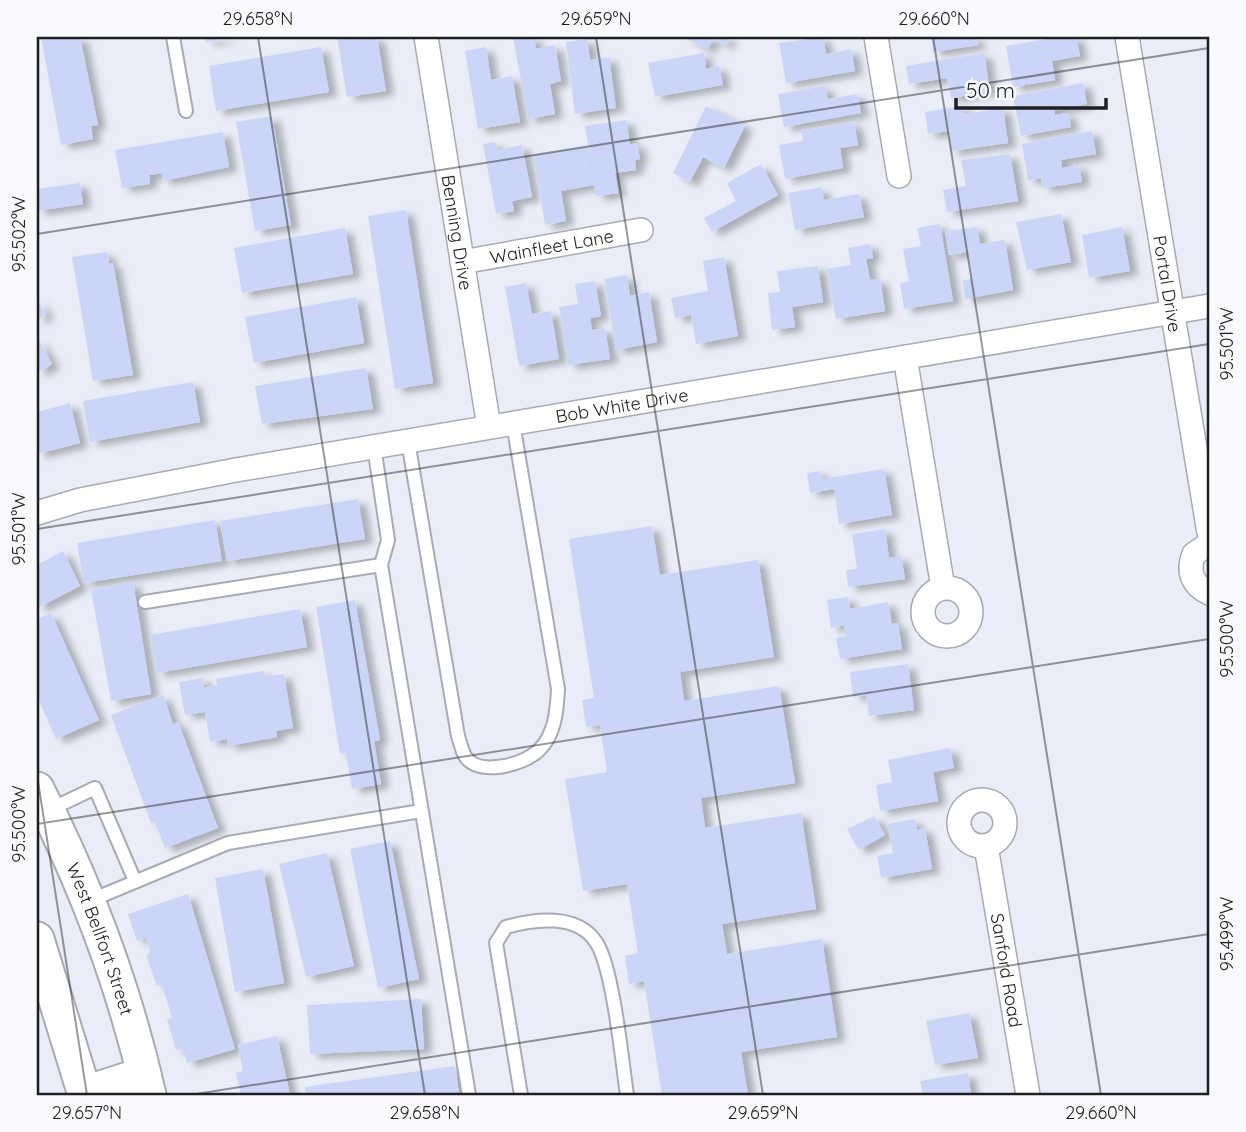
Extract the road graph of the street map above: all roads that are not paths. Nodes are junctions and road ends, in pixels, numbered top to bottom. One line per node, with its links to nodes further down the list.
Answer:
1 (173, 37): 5 (lane)
2 (426, 37): 8 (street, Benning Drive)
3 (876, 37): 6 (street)
4 (1127, 37): 10 (street, Portal Drive)
5 (186, 111)
6 (899, 176)
7 (641, 230): 8 (street, Wainfleet Lane)
8 (462, 262): 13 (street, Benning Drive)
9 (1209, 306): 10 (street, Bob White Drive)
10 (1173, 312): 11 (street, Bob White Drive); 17 (street, Portal Drive)
11 (905, 357): 12 (street, Bob White Drive); 20 (street)
12 (513, 423): 13 (street, Bob White Drive); 14 (lane)
13 (489, 427): 14 (street, Bob White Drive)
14 (408, 441): 15 (street, Bob White Drive)
15 (374, 446): 16 (street, Bob White Drive); 19 (lane)
16 (37, 513)
17 (1209, 533)
18 (1209, 544): 21 (street)
19 (381, 565): 22 (lane); 24 (lane)
20 (943, 588)
21 (1209, 593)
22 (145, 602)
23 (40, 805): 26 (lane); 27 (main road, West Bellfort Street)
24 (421, 811): 26 (lane); 31 (lane)
25 (986, 846): 34 (street, Sanford Road)
26 (135, 881): 27 (lane)
27 (89, 901): 29 (main road, West Bellfort Street)
28 (38, 949): 30 (main road)
29 (147, 1085): 30 (main road)
30 (85, 1094)
31 (469, 1095)
32 (522, 1095): 33 (lane)
33 (627, 1095)
34 (1028, 1095)

